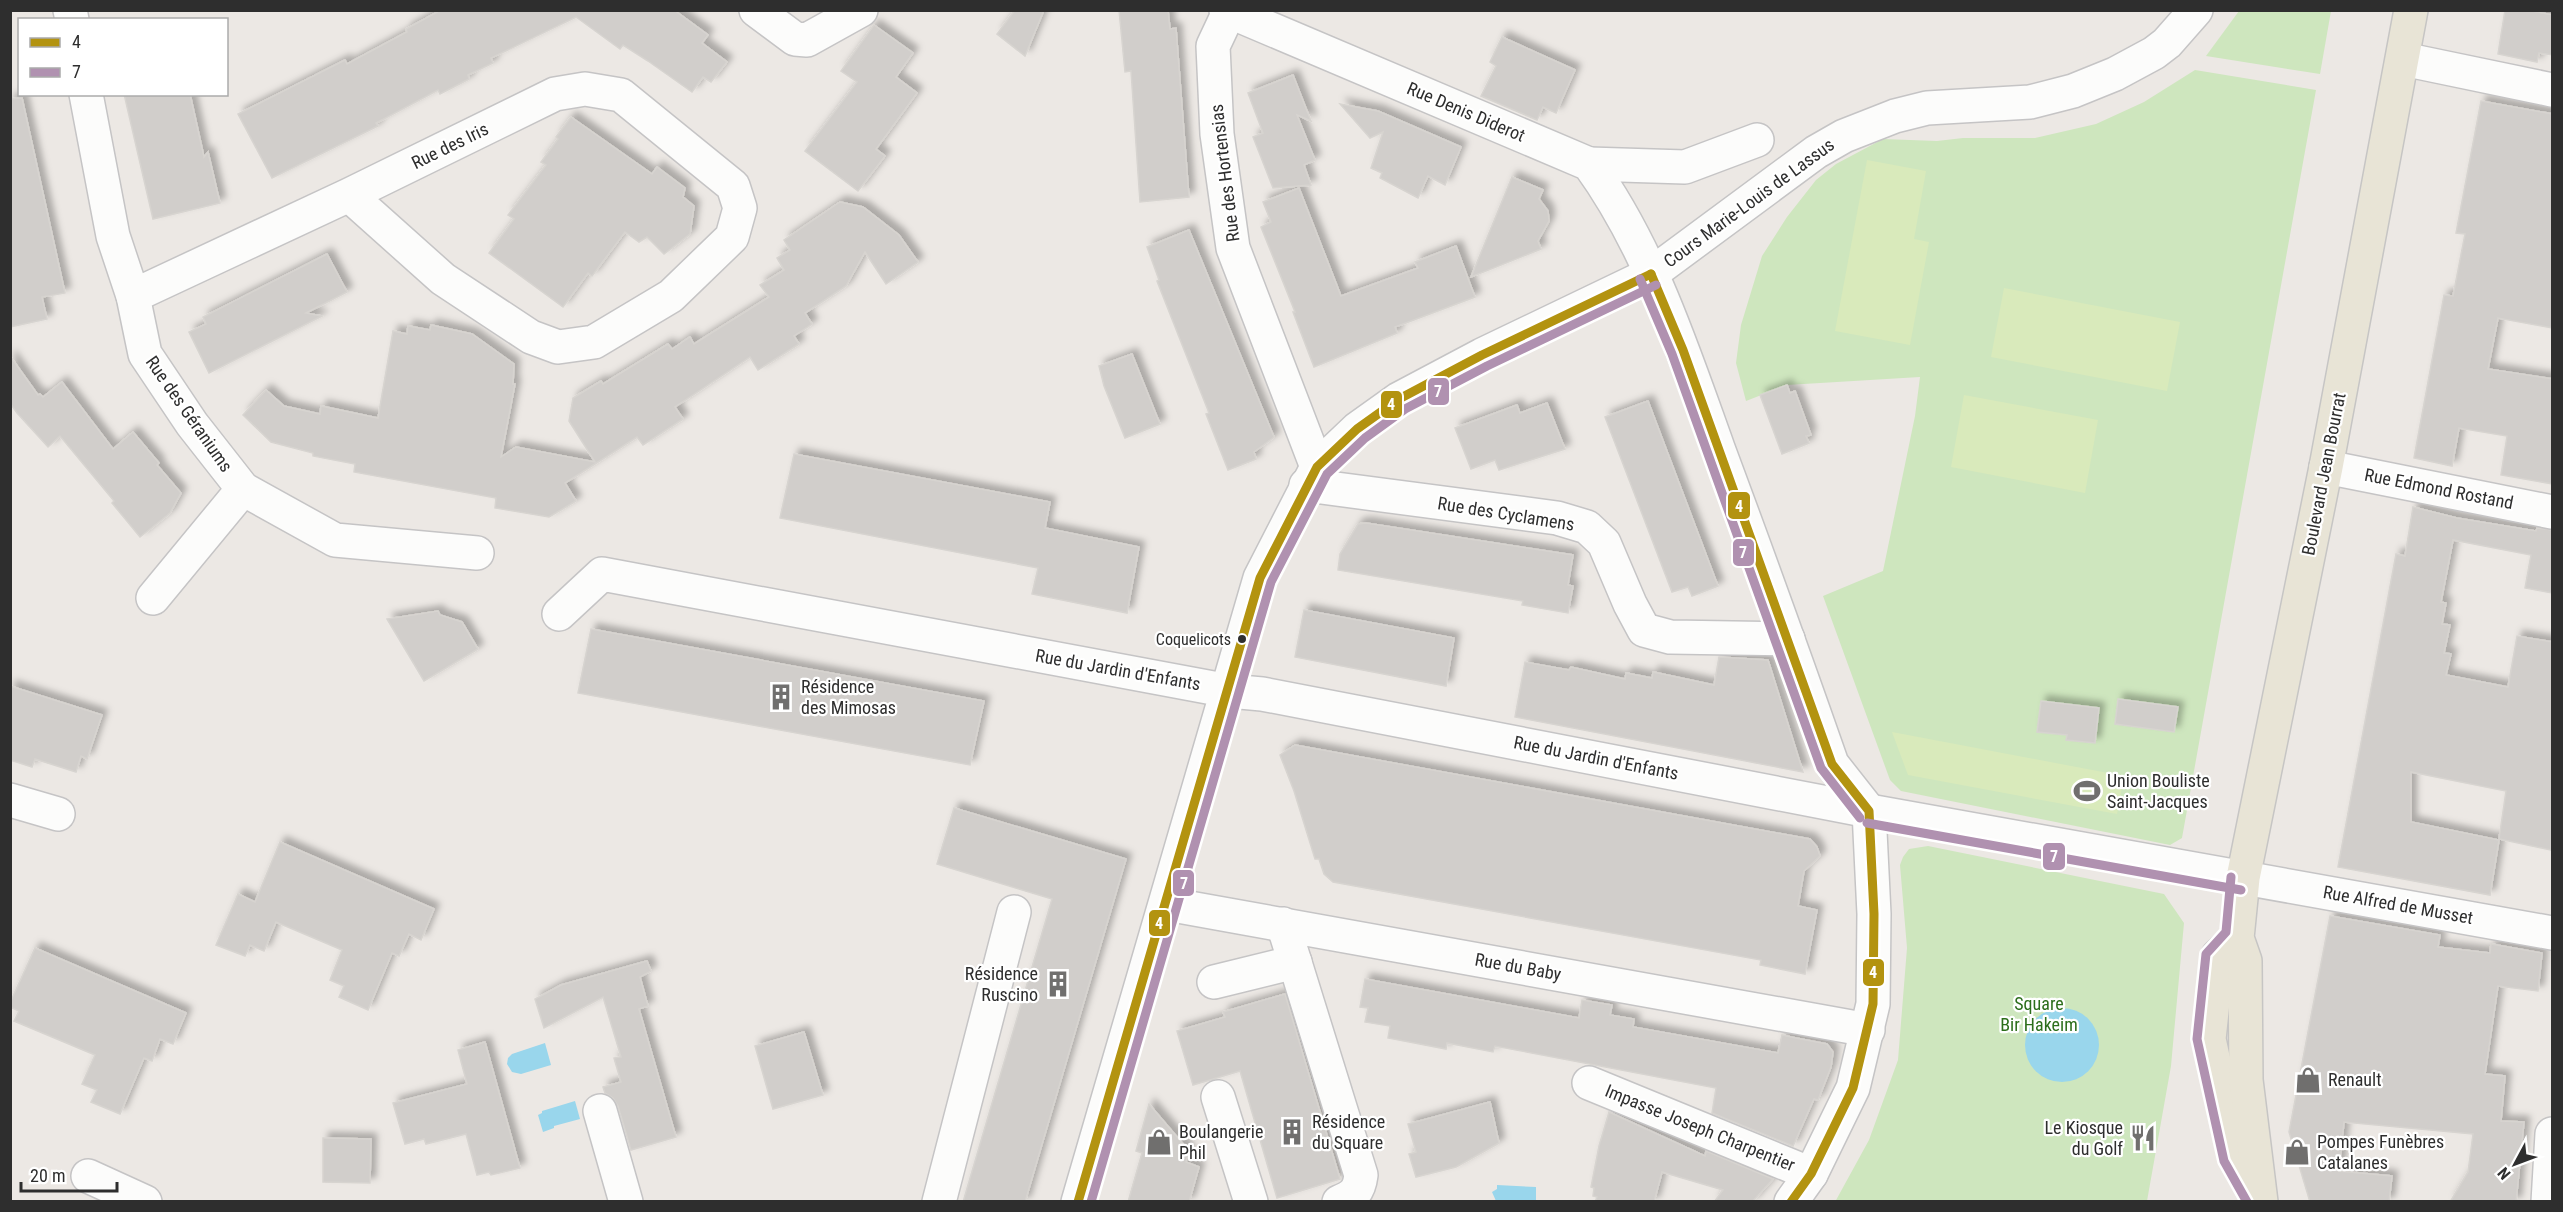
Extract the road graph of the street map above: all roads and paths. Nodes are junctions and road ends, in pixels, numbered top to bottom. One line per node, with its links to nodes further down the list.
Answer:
1 (756, 10): 2 (street)
2 (861, 10)
3 (2196, 10): 12 (street, Cours Marie-Louis de Lassus)
4 (2411, 10): 6 (main road, Boulevard Jean Bourrat)
5 (1227, 11): 10 (street, Rue Denis Diderot); 15 (street, Rue des Hortensias)
6 (2403, 59): 7 (street); 14 (main road, Boulevard Jean Bourrat)
7 (2553, 90)
8 (86, 96): 13 (street, Rue des Géraniums)
9 (1757, 140): 10 (street)
10 (1589, 164): 12 (street)
11 (349, 195): 11 (street, Rue des Iris); 13 (street, Rue des Iris)
12 (1651, 274): 15 (street); 21 (street, Cours Marie-Louis de Lassus)
13 (133, 296): 16 (street, Rue des Géraniums)
14 (2326, 467): 17 (street, Rue Edmond Rostand); 26 (main road, Boulevard Jean Bourrat)
15 (1311, 476): 21 (street, Rue des Cyclamens); 22 (street)
16 (243, 489): 18 (street, Rue des Géraniums); 19 (street)
17 (2553, 512)
18 (477, 553)
19 (153, 598)
20 (559, 614): 22 (street, Rue du Jardin d'Enfants)
21 (1788, 639): 24 (street, Cours Marie-Louis de Lassus)
22 (1229, 691): 24 (street, Rue du Jardin d'Enfants); 27 (street)
23 (10, 800): 25 (street)
24 (1869, 811): 26 (street, Rue du Jardin d'Enfants); 33 (street)
25 (58, 814)
26 (2243, 878): 30 (street, Rue Alfred de Musset); 47 (main road, Boulevard Jean Bourrat)
27 (1167, 904): 29 (street, Rue du Baby); 43 (street)
28 (1014, 912): 42 (street)
29 (1283, 924): 31 (street); 33 (street, Rue du Baby)
30 (2553, 933)
31 (1295, 962): 32 (street); 45 (street)
32 (1214, 982)
33 (1868, 1030): 38 (street)
34 (1589, 1083): 38 (street, Impasse Joseph Charpentier)
35 (1218, 1097): 44 (street)
36 (600, 1111): 41 (street)
37 (2553, 1134): 48 (street)
38 (1811, 1174): 46 (street)
39 (88, 1176): 40 (street)
40 (145, 1202)
41 (626, 1202)
42 (939, 1202)
43 (1078, 1202)
44 (1251, 1202)
45 (1339, 1202)
46 (1791, 1202)
47 (2261, 1202)
48 (2548, 1202)

